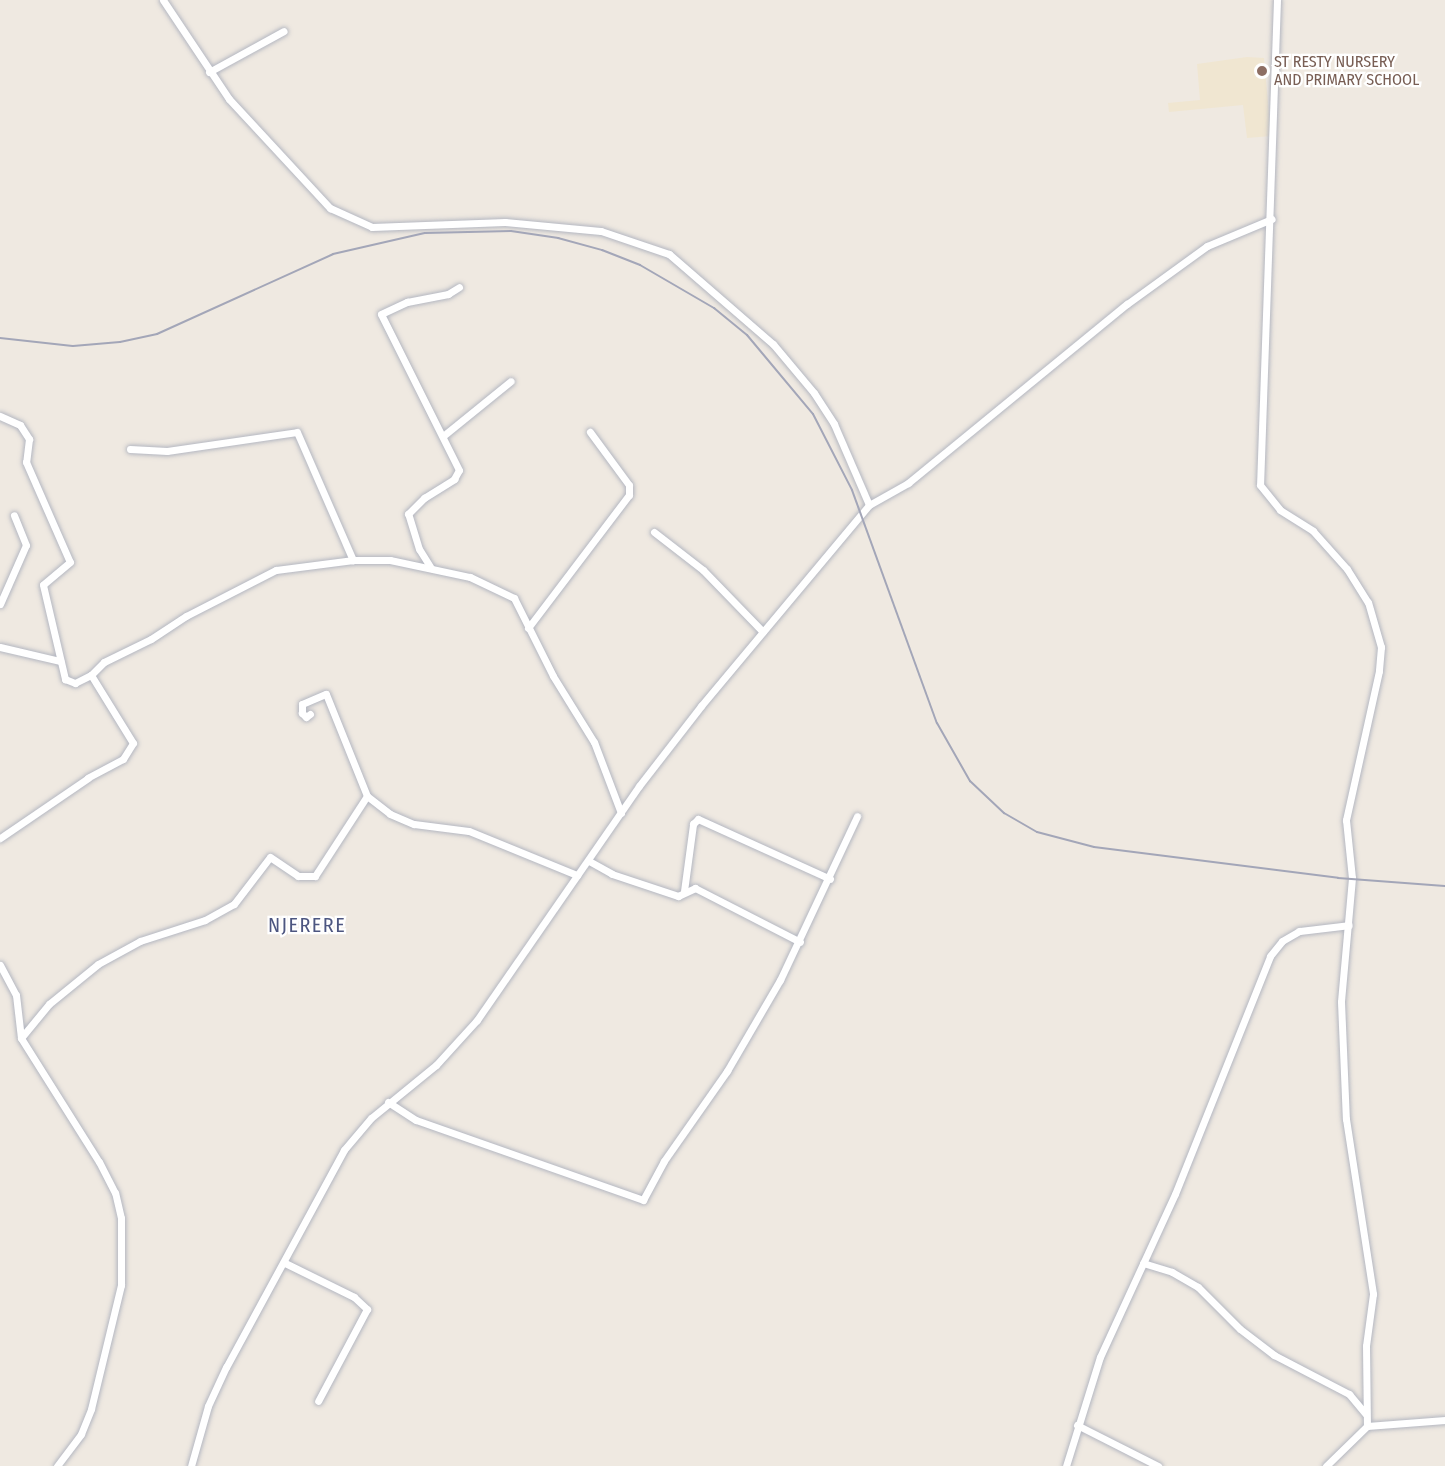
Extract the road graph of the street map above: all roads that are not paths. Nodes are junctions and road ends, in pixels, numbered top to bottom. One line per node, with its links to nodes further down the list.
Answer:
1 (164, 0): 4 (street)
2 (1277, 0): 5 (street)
3 (284, 31): 4 (street)
4 (209, 72): 12 (street)
5 (1272, 219): 12 (street); 32 (street)
6 (459, 287): 10 (street)
7 (511, 381): 10 (street)
8 (0, 416): 21 (street)
9 (590, 432): 18 (street)
10 (443, 436): 16 (street)
11 (130, 449): 15 (street)
12 (869, 506): 19 (street)
13 (14, 515): 17 (street)
14 (654, 532): 19 (street)
15 (353, 560): 16 (street); 22 (street)
16 (431, 568): 18 (street)
17 (0, 604)
18 (528, 628): 25 (street)
19 (763, 632): 25 (street)
20 (0, 647): 21 (street)
21 (60, 662): 22 (street)
22 (91, 675): 27 (street)
23 (310, 714): 24 (street)
24 (368, 796): 29 (street); 35 (street)
25 (621, 813): 28 (street)
26 (857, 816): 30 (street)
27 (0, 838)
28 (589, 861): 29 (street); 31 (street)
29 (577, 875): 36 (street)
30 (830, 879): 31 (street); 33 (street)
31 (684, 894): 33 (street)
32 (1349, 925): 38 (street); 40 (street)
33 (800, 942): 36 (street)
34 (0, 965): 35 (street)
35 (21, 1038): 44 (street)
36 (388, 1102): 37 (street)
37 (285, 1263): 39 (street); 45 (street)
38 (1143, 1263): 40 (street); 42 (street)
39 (318, 1401)
40 (1366, 1414): 43 (street)
41 (1445, 1419): 43 (street)
42 (1077, 1425): 46 (street); 47 (street)
43 (1367, 1426): 48 (street)
44 (57, 1466)
45 (191, 1466)
46 (1066, 1466)
47 (1158, 1466)
48 (1326, 1466)

